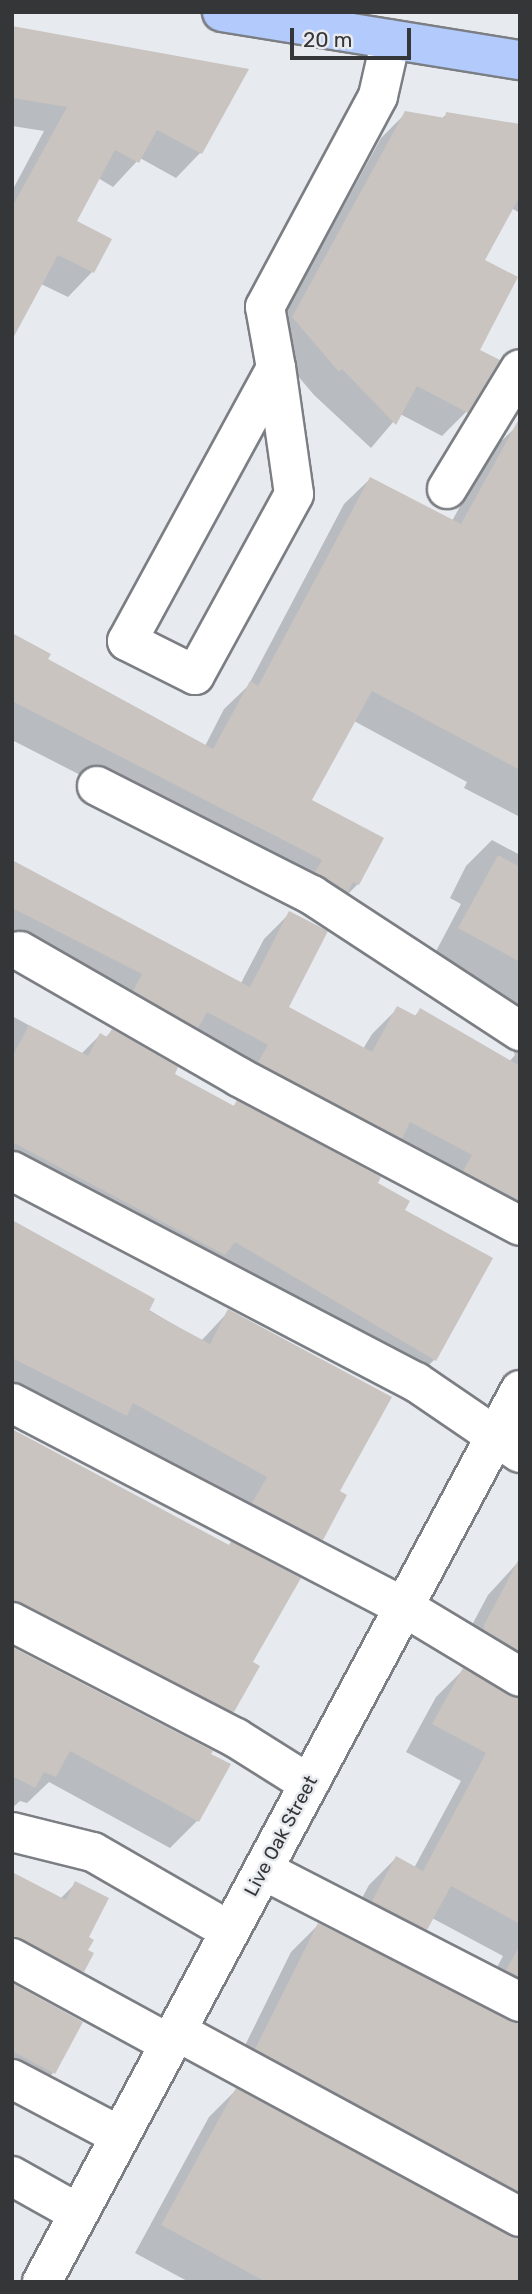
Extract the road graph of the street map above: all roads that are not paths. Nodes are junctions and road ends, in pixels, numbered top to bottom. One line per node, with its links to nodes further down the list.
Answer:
1 (222, 12): 2 (main road)
2 (391, 39): 3 (main road); 4 (street)
3 (520, 60)
4 (276, 368): 4 (street)
5 (520, 369): 6 (street)
6 (447, 489)
7 (97, 786): 9 (street)
8 (20, 951): 11 (street)
9 (520, 1031)
10 (12, 1171): 14 (street)
11 (520, 1226)
12 (520, 1390): 14 (street, Live Oak Street)
13 (12, 1404): 15 (street)
14 (507, 1446): 15 (street, Live Oak Street)
15 (404, 1607): 17 (street); 18 (street, Live Oak Street)
16 (12, 1622): 18 (street)
17 (520, 1676)
18 (309, 1784): 20 (street, Live Oak Street)
19 (12, 1832): 21 (street)
20 (263, 1870): 21 (street, Live Oak Street); 23 (street)
21 (230, 1931): 24 (street, Live Oak Street)
22 (12, 1958): 24 (street)
23 (520, 2001)
24 (173, 2037): 26 (street, Live Oak Street); 29 (street)
25 (12, 2079): 26 (street)
26 (120, 2136): 28 (street, Live Oak Street)
27 (12, 2176): 28 (street)
28 (78, 2213): 30 (street, Live Oak Street)
29 (520, 2217)
30 (42, 2282)

